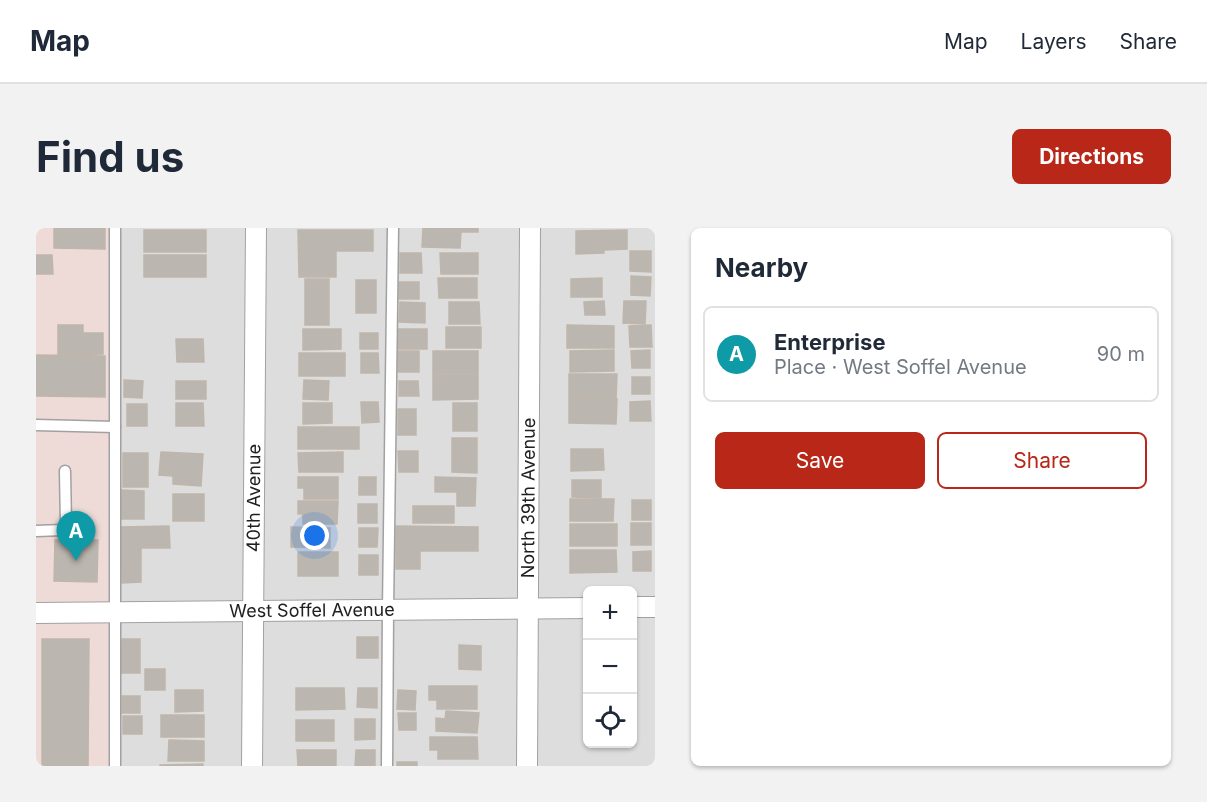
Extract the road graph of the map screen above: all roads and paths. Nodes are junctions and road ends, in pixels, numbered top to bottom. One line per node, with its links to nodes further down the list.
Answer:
1 (115, 228): 6 (lane)
2 (256, 228): 14 (street, 40th Avenue)
3 (393, 228): 13 (lane)
4 (530, 228): 12 (street, North 39th Avenue)
5 (36, 425): 6 (lane)
6 (115, 427): 15 (lane)
7 (65, 471): 8 (lane)
8 (36, 531)
9 (637, 607): 10 (street)
10 (655, 607)
11 (583, 608): 12 (street, West Soffel Avenue)
12 (528, 609): 13 (street, West Soffel Avenue); 20 (street, North 39th Avenue)
13 (388, 610): 14 (street, West Soffel Avenue); 19 (lane)
14 (253, 611): 15 (street, West Soffel Avenue); 18 (street, 40th Avenue)
15 (116, 612): 16 (street, West Soffel Avenue); 17 (lane)
16 (36, 613)
17 (115, 766)
18 (252, 766)
19 (387, 766)
20 (527, 766)

